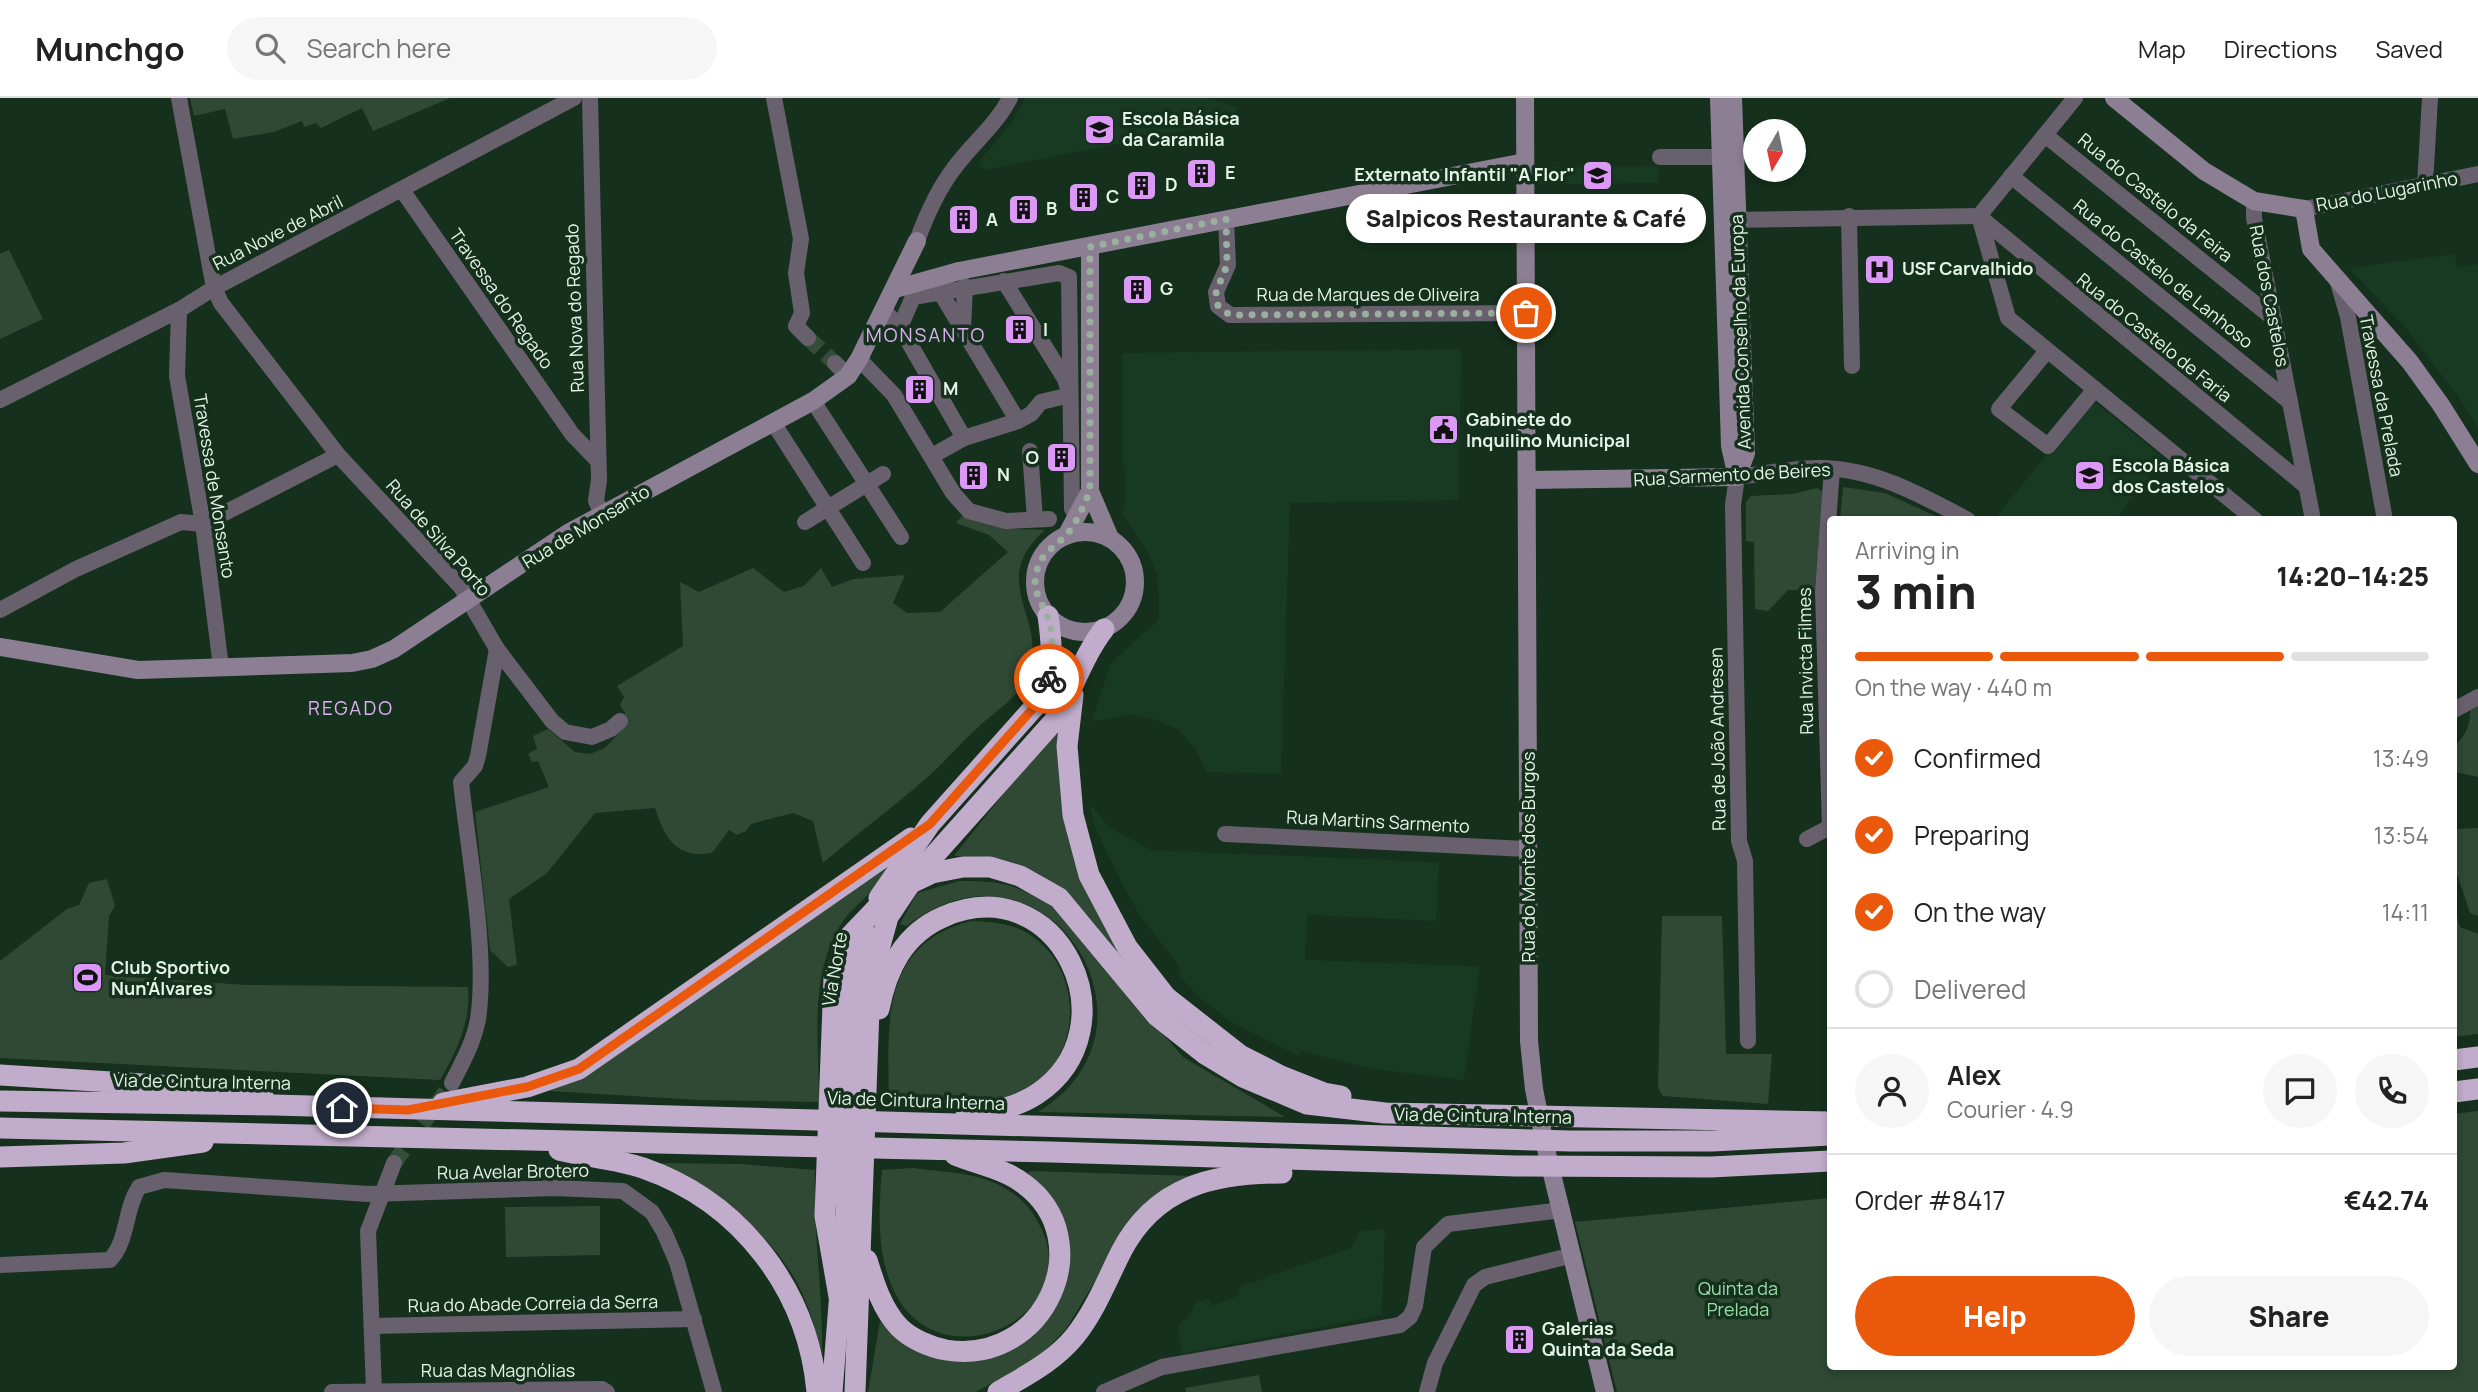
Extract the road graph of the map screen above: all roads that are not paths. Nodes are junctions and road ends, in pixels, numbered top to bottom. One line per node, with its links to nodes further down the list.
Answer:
1 (179, 98): 32 (street, Rua de Silva Porto)
2 (574, 98): 19 (street, Rua Nove de Abril)
3 (590, 98): 57 (street, Rua Nova do Regado)
4 (774, 98): 40 (street)
5 (1010, 98): 26 (street, Rua de Monsanto)
6 (1525, 98): 15 (main road, Rua do Monte dos Burgos)
7 (1719, 98): 14 (main road, Avenida Conselho da Europa)
8 (1733, 98): 25 (main road, Avenida Conselho da Europa)
9 (2075, 98): 12 (street)
10 (2114, 98): 20 (main road, Rua dos Castelos)
11 (2430, 98): 18 (street)
12 (2045, 135): 17 (street); 37 (street, Rua do Castelo da Feira)
13 (1660, 157): 14 (street)
14 (1721, 157): 25 (main road, Avenida Conselho da Europa)
15 (1525, 162): 24 (main road); 36 (main road, Rua do Monte dos Burgos)
16 (2478, 174): 18 (street, Rua do Lugarinho)
17 (2011, 176): 23 (street); 50 (street, Rua do Castelo de Lanhoso)
18 (2425, 185): 21 (street, Rua do Lugarinho)
19 (402, 190): 32 (street, Rua Nove de Abril); 57 (street, Travessa do Regado)
20 (2254, 201): 21 (main road, Rua do Lugarinho); 37 (street, Rua dos Castelos)
21 (2305, 208): 28 (main road)
22 (1849, 216): 23 (street); 25 (street); 44 (street)
23 (1979, 216): 41 (street); 64 (street, Rua do Castelo de Faria)
24 (1226, 219): 27 (main road); 36 (street, Rua de Marques de Oliveira)
25 (1731, 220): 61 (main road, Avenida Conselho da Europa)
26 (917, 241): 30 (main road); 33 (main road, Rua de Monsanto)
27 (1090, 247): 30 (main road); 65 (main road)
28 (2337, 279): 58 (main road); 73 (street, Travessa da Prelada)
29 (1004, 281): 31 (street); 47 (street); 47 (street)
30 (942, 282): 31 (street); 33 (main road); 38 (street); 39 (street)
31 (965, 286): 39 (street)
32 (214, 288): 34 (street, Rua Nove de Abril); 55 (street, Rua de Silva Porto)
33 (895, 289): 35 (main road, Rua de Monsanto)
34 (179, 310): 48 (street, Rua Nove de Abril); 75 (street, Travessa de Monsanto)
35 (884, 311): 38 (street); 42 (main road, Rua de Monsanto)
36 (1526, 313): 62 (main road, Rua do Monte dos Burgos)
37 (2273, 318): 50 (street, Rua dos Castelos)
38 (900, 327): 53 (street)
39 (963, 330): 51 (street)
40 (808, 338)
41 (2047, 351): 46 (street); 46 (street)
42 (859, 359): 45 (main road, Rua de Monsanto); 56 (street)
43 (835, 363): 45 (street)
44 (1852, 366)
45 (848, 376): 49 (main road, Rua de Monsanto)
46 (2095, 389): 71 (street)
47 (1070, 395): 51 (street); 67 (street)
48 (0, 400)
49 (813, 401): 52 (main road, Rua de Monsanto); 63 (street)
50 (2290, 402): 64 (street, Rua dos Castelos)
51 (1018, 421): 53 (street)
52 (774, 424): 66 (street); 68 (main road, Rua de Monsanto)
53 (964, 438): 56 (street)
54 (1030, 451): 56 (street)
55 (338, 454): 75 (street); 81 (street, Rua de Silva Porto)
56 (932, 456)
57 (597, 460): 68 (street, Rua Nova do Regado)
58 (2478, 464)
59 (1832, 469): 61 (street, Rua Sarmento de Beires); 69 (street, Rua Invicta Filmes); 70 (street, Rua Sarmento de Beires)
60 (883, 474): 63 (street)
61 (1737, 477): 62 (main road, Rua Sarmento de Beires); 99 (street, Rua de João Andresen)
62 (1528, 480): 97 (main road, Rua do Monte dos Burgos)
63 (867, 484): 66 (street); 77 (street)
64 (2306, 487): 72 (street, Rua dos Castelos)
65 (1090, 491): 76 (main road); 79 (main road)
66 (828, 508): 74 (street); 80 (street)
67 (1072, 509)
68 (602, 514): 81 (main road, Rua de Monsanto)
69 (1829, 516)
70 (1960, 516)
71 (2250, 516)
72 (2312, 516)
73 (2384, 516)
74 (805, 522)
75 (203, 524): 82 (street); 87 (street, Travessa de Monsanto)
76 (1066, 536): 79 (main road); 83 (main road)
77 (901, 537)
78 (1827, 537): 92 (street, Rua Invicta Filmes)
79 (1110, 538): 84 (main road)
80 (863, 563)
81 (469, 598): 86 (street, Rua de Silva Porto); 87 (main road, Rua de Monsanto)
82 (0, 610)
83 (1048, 616): 84 (main road); 93 (highway, Via Norte)
84 (1104, 629): 88 (highway, Via Norte)
85 (0, 648): 87 (main road, Rua de Monsanto)
86 (497, 649): 91 (street, Rua de Silva Porto); 103 (street)
87 (221, 667)
88 (1073, 690): 98 (highway, Via Norte); 109 (highway)
89 (2478, 697): 90 (street)
90 (2457, 708)
91 (620, 721)
92 (1827, 726)
93 (930, 824): 108 (highway); 125 (highway, Via Norte)
94 (1827, 829): 96 (street, Rua Invicta Filmes)
95 (1226, 834): 97 (street, Rua Martins Sarmento)
96 (1807, 839)
97 (1528, 849): 121 (main road, Rua do Monte dos Burgos)
98 (867, 1040): 111 (highway); 122 (highway, Via Norte)
99 (1748, 1041)
100 (2478, 1057): 101 (highway)
101 (2457, 1060)
102 (0, 1075): 107 (highway)
103 (452, 1083)
104 (2478, 1089): 105 (highway)
105 (2457, 1092)
106 (0, 1101): 107 (highway, Via de Cintura Interna)
107 (274, 1105): 108 (highway, Via de Cintura Interna)
108 (408, 1110): 111 (highway, Via de Cintura Interna)
109 (1450, 1114): 110 (highway); 125 (highway)
110 (1827, 1122)
111 (914, 1123): 114 (highway, Via de Cintura Interna)
112 (0, 1128): 113 (highway)
113 (257, 1134): 115 (highway); 117 (highway)
114 (1827, 1135)
115 (527, 1141): 116 (highway); 135 (highway)
116 (944, 1150): 120 (highway); 122 (highway)
117 (0, 1157)
118 (1827, 1161): 120 (highway)
119 (394, 1163): 127 (street)
120 (1369, 1163): 138 (highway)
121 (1562, 1210): 123 (main road, Rua do Monte dos Burgos); 139 (street)
122 (863, 1247): 137 (highway, Via Norte)
123 (1573, 1255): 140 (street); 141 (main road, Rua do Monte dos Burgos)
124 (0, 1265): 126 (street, Rua Avelar Brotero)
125 (841, 1308): 136 (highway, Via Norte)
126 (694, 1320): 127 (street, Rua do Abade Correia da Serra); 134 (street, Rua Avelar Brotero)
127 (372, 1326): 128 (street)
128 (384, 1391): 129 (street, Rua das Magnólias); 132 (street, Rua das Magnólias)
129 (472, 1391): 130 (street, Rua das Magnólias)
130 (540, 1391): 133 (street, Rua das Magnólias)
131 (332, 1392): 132 (street, Rua das Magnólias)
132 (350, 1392)
133 (607, 1392)
134 (714, 1392)
135 (817, 1392)
136 (832, 1392)
137 (855, 1392)
138 (998, 1392)
139 (1104, 1392)
140 (1427, 1392)
141 (1605, 1392)

